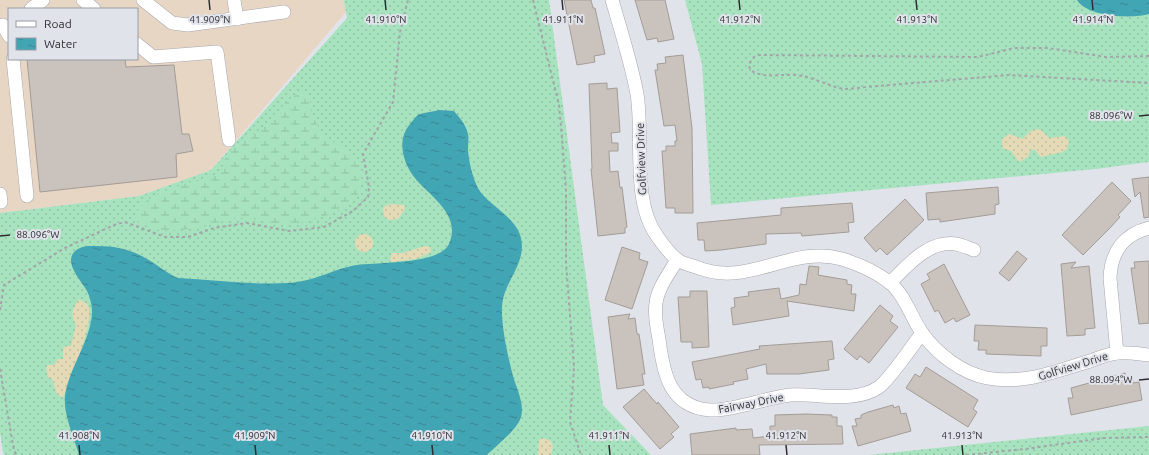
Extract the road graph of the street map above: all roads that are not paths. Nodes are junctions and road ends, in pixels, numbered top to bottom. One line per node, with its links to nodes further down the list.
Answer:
1 (43, 0): 6 (street)
2 (83, 0): 7 (street)
3 (234, 0): 9 (street)
4 (612, 0): 16 (street, Golfview Drive)
5 (152, 2): 9 (street)
6 (32, 8)
7 (93, 8)
8 (284, 12): 9 (street)
9 (237, 19)
10 (138, 45): 12 (street)
11 (13, 60): 13 (street)
12 (228, 140)
13 (27, 196)
14 (1149, 228): 19 (street)
15 (974, 250): 17 (street)
16 (677, 260): 17 (street, Golfview Drive); 18 (street, Fairway Drive)
17 (890, 283): 18 (street, Golfview Drive)
18 (922, 333): 19 (street, Golfview Drive)
19 (1117, 353): 20 (street, Golfview Drive)
20 (1149, 355)

